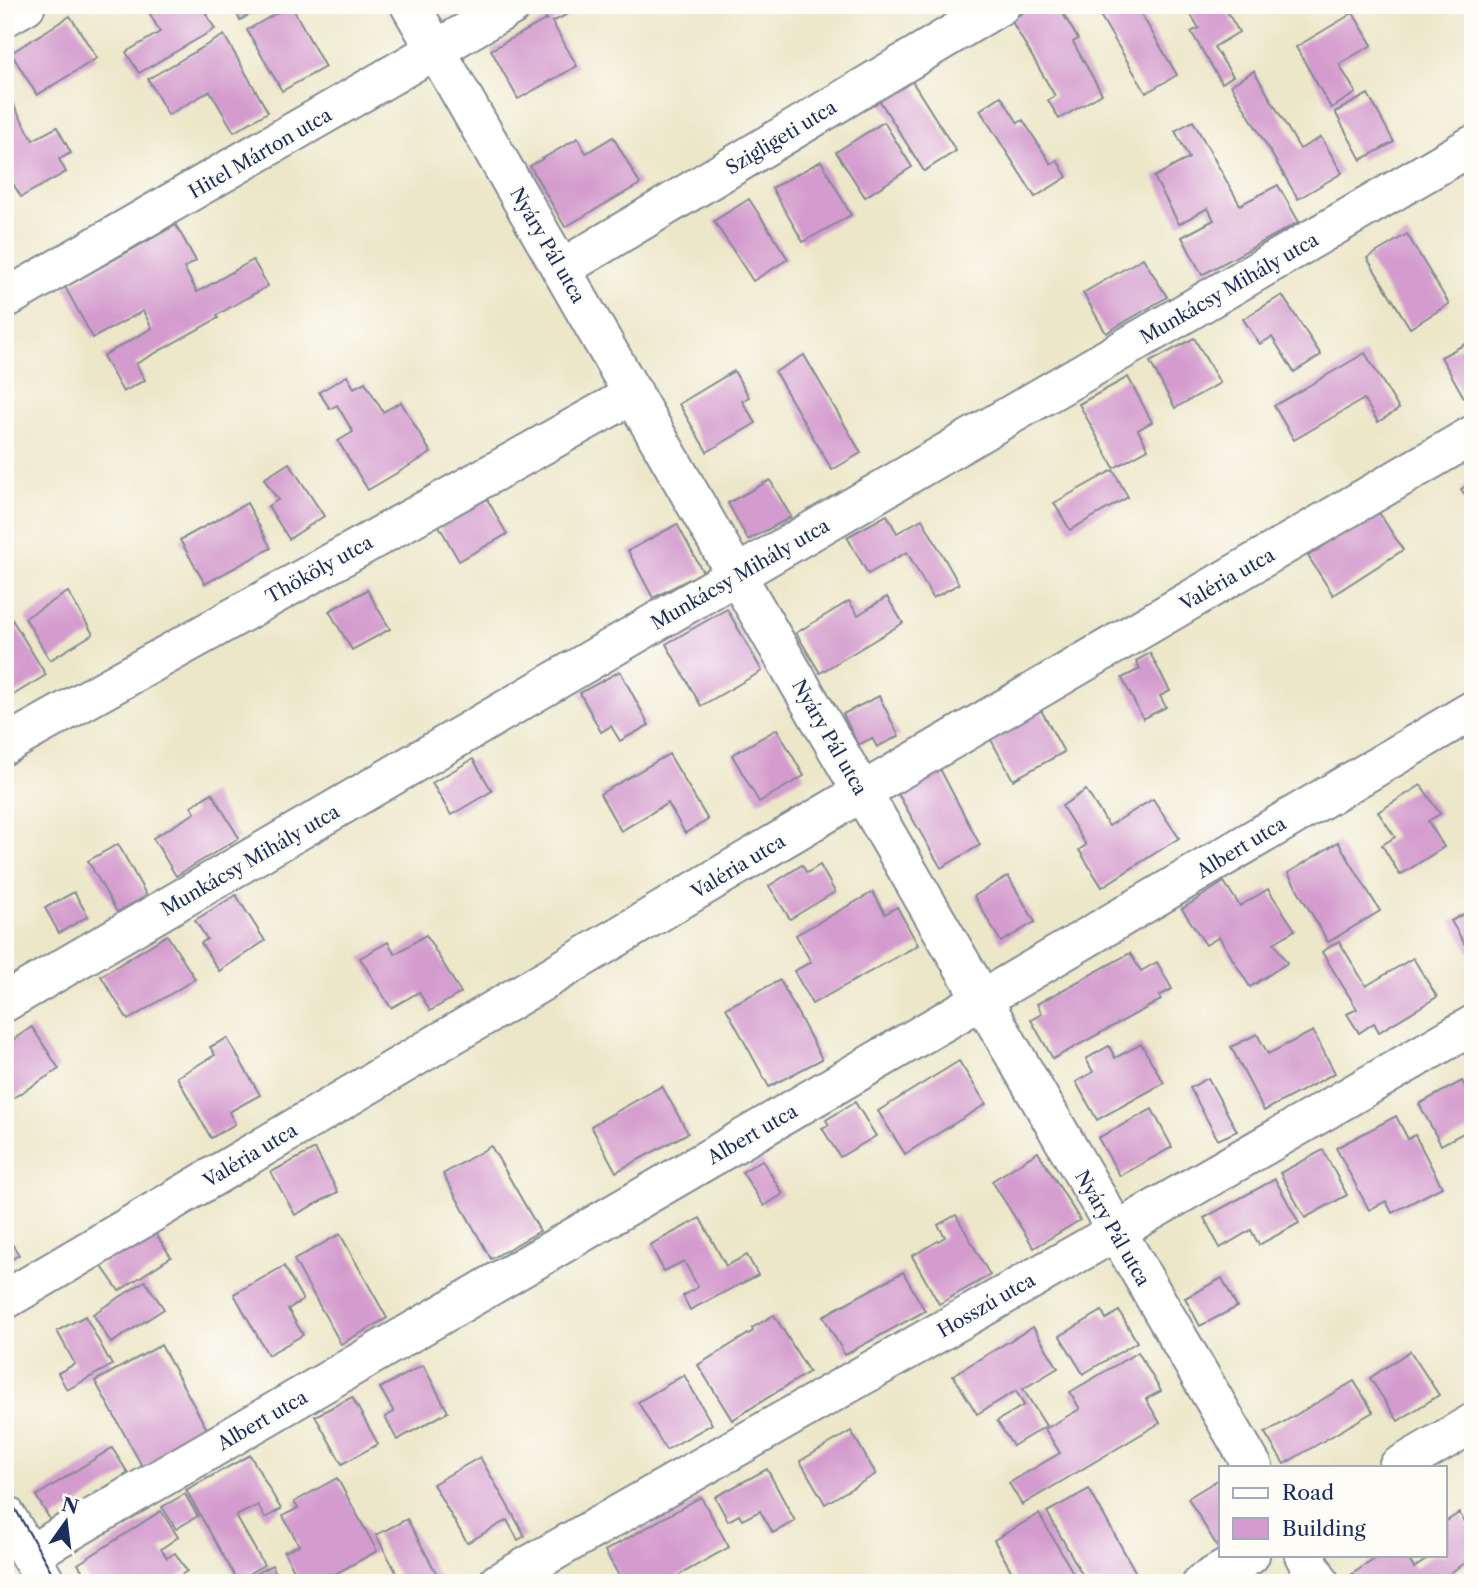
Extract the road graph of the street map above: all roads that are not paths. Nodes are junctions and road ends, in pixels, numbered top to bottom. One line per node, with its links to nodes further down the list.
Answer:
1 (26, 5): 5 (street)
2 (410, 5): 6 (street, Nyáry Pál utca)
3 (513, 5): 6 (street, Hitel Márton utca)
4 (1001, 5): 8 (street, Szigligeti utca)
5 (5, 17)
6 (437, 51): 8 (street, Nyáry Pál utca); 9 (street, Hitel Márton utca)
7 (1473, 145): 12 (street, Munkácsy Mihály utca)
8 (561, 269): 10 (street, Nyáry Pál utca)
9 (5, 299)
10 (634, 394): 12 (street, Nyáry Pál utca); 14 (street, Thököly utca)
11 (1473, 435): 15 (street, Valéria utca)
12 (737, 576): 15 (street, Nyáry Pál utca); 17 (street, Munkácsy Mihály utca)
13 (1473, 710): 16 (street, Albert utca)
14 (5, 745)
15 (862, 792): 16 (street, Nyáry Pál utca); 20 (street, Valéria utca)
16 (981, 1000): 19 (street, Nyáry Pál utca); 27 (street, Albert utca)
17 (5, 1002)
18 (1473, 1025): 19 (street, Hosszú utca)
19 (1115, 1232): 22 (street, Nyáry Pál utca); 28 (street, Hosszú utca)
20 (5, 1300)
21 (1473, 1423): 23 (street)
22 (1251, 1466)
23 (1400, 1466)
24 (5, 1514): 27 (street)
25 (1248, 1556): 29 (street)
26 (1305, 1556): 30 (street)
27 (37, 1569)
28 (498, 1583)
29 (1202, 1583)
30 (1320, 1583)

